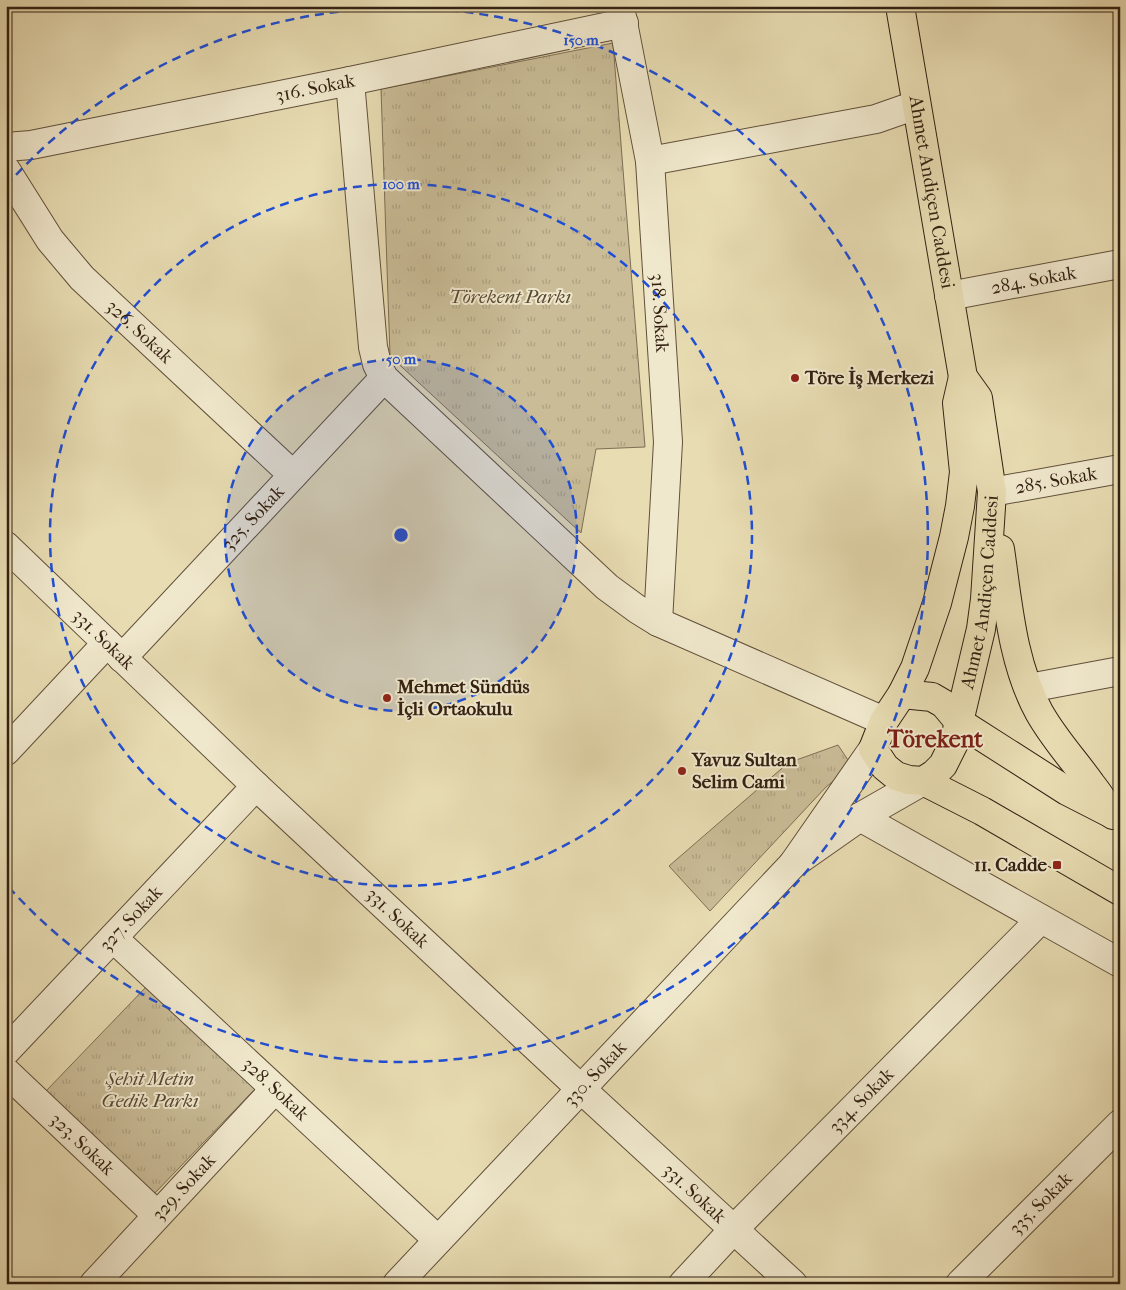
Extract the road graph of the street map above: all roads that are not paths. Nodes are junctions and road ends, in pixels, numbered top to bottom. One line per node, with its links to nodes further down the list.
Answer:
1 (900, 6): 4 (main road, Ahmet Andiçen Caddesi)
2 (622, 15): 3 (street, 316. Sokak); 6 (street, 318. Sokak)
3 (350, 81): 5 (street, 316. Sokak); 11 (street)
4 (916, 105): 6 (street); 9 (main road, Ahmet Andiçen Caddesi)
5 (6, 147)
6 (650, 161): 16 (street, 318. Sokak)
7 (6, 170): 13 (street, 326. Sokak)
8 (1120, 264): 9 (street, 284. Sokak)
9 (949, 296): 10 (main road, Ahmet Andiçen Caddesi)
10 (963, 377): 14 (main road, Ahmet Andiçen Caddesi); 20 (main road, Ahmet Andiçen Caddesi)
11 (384, 378): 13 (street, 325. Sokak); 16 (street)
12 (1120, 469): 14 (street, 285. Sokak)
13 (293, 475): 17 (street, 325. Sokak)
14 (992, 492): 19 (main road); 22 (main road, Ahmet Andiçen Caddesi)
15 (6, 546): 17 (street, 331. Sokak)
16 (658, 622): 21 (street)
17 (114, 650): 24 (street, 325. Sokak); 26 (street, 331. Sokak)
18 (1120, 671): 19 (street)
19 (1029, 688): 28 (main road)
20 (902, 694): 21 (main road, Ahmet Andiçen Caddesi); 22 (main road)
21 (884, 721): 23 (main road, Ahmet Andiçen Caddesi)
22 (959, 722): 25 (main road, Ahmet Andiçen Caddesi); 28 (main road)
23 (873, 749): 25 (main road); 29 (street, 330. Sokak)
24 (6, 750)
25 (923, 781): 27 (street, 330. Sokak); 30 (main road)
26 (256, 786): 32 (street, 327. Sokak); 37 (street, 331. Sokak)
27 (860, 817): 29 (street, 330. Sokak); 31 (street)
28 (1117, 817)
29 (794, 864): 37 (street, 330. Sokak)
30 (1120, 891)
31 (1042, 919): 33 (street); 40 (street, 334. Sokak)
32 (113, 938): 34 (street, 327. Sokak); 36 (street, 328. Sokak)
33 (1120, 963)
34 (6, 1051)
35 (6, 1072): 39 (street, 323. Sokak)
36 (275, 1089): 39 (street, 329. Sokak); 41 (street, 328. Sokak)
37 (581, 1089): 40 (street, 331. Sokak); 41 (street, 330. Sokak)
38 (1120, 1124): 46 (street, 335. Sokak)
39 (158, 1215): 42 (street, 329. Sokak)
40 (734, 1229): 44 (street, 334. Sokak); 45 (street, 331. Sokak)
41 (438, 1240): 43 (street, 330. Sokak)
42 (94, 1284)
43 (397, 1284)
44 (683, 1284)
45 (793, 1284)
46 (960, 1284)

